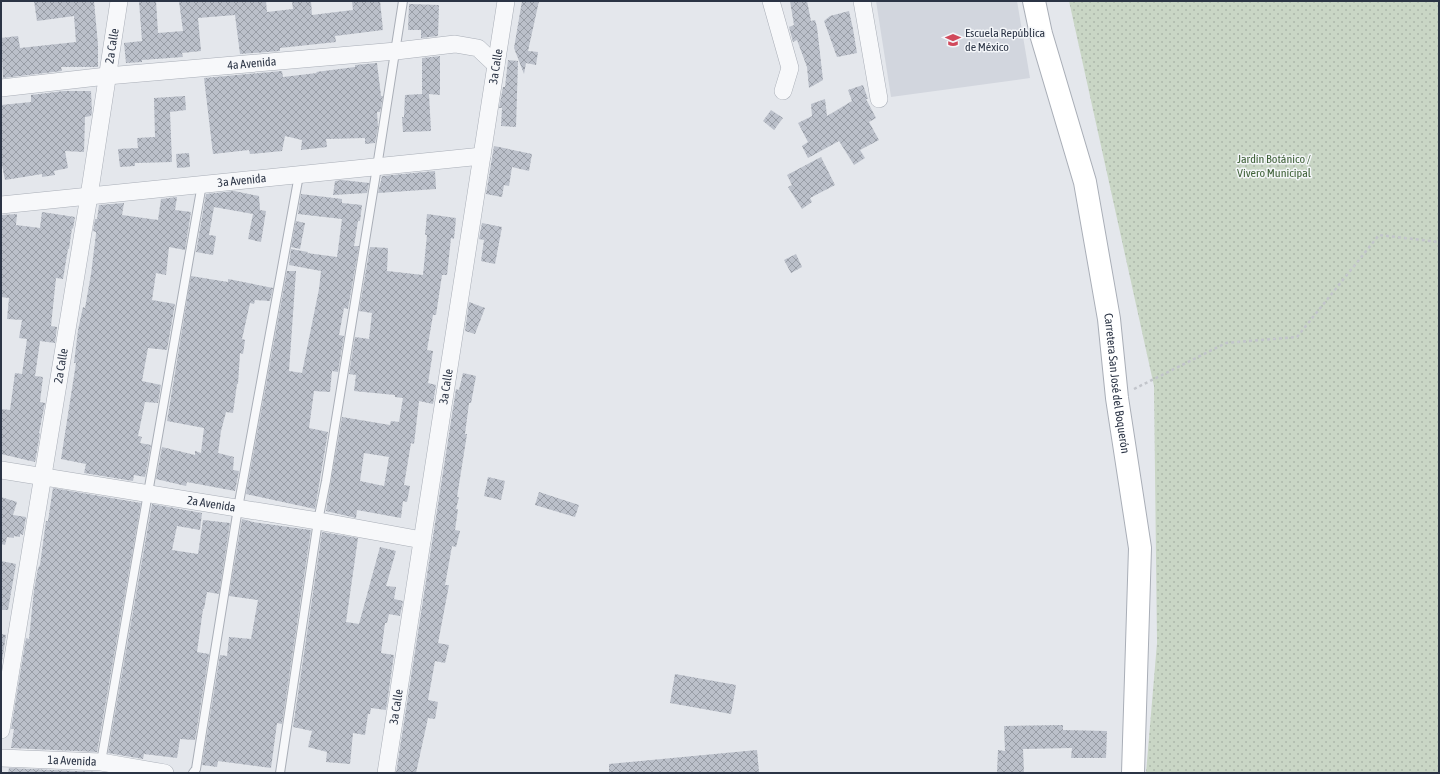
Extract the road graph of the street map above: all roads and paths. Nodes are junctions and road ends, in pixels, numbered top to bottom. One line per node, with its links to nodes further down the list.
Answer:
1 (119, 1): 9 (street, 2a Calle)
2 (403, 1): 7 (lane)
3 (506, 1): 8 (street, 3a Calle)
4 (771, 1): 11 (street)
5 (862, 1): 12 (street)
6 (1034, 1): 20 (street, Carretera San José del Boquerón)
7 (396, 51): 8 (street, 4a Avenida); 9 (street, 4a Avenida); 14 (lane)
8 (496, 65): 13 (street, 3a Calle)
9 (107, 76): 10 (street, 4a Avenida); 17 (street, 2a Calle)
10 (1, 88)
11 (783, 91)
12 (879, 99)
13 (482, 156): 14 (street, 3a Avenida); 26 (street, 3a Calle)
14 (377, 166): 15 (street, 3a Avenida); 25 (lane)
15 (299, 175): 16 (street, 3a Avenida); 24 (lane)
16 (202, 184): 17 (street, 3a Avenida); 23 (lane)
17 (89, 196): 18 (street, 3a Avenida); 22 (street, 2a Calle)
18 (1, 205)
19 (1439, 242): 20 (path)
20 (1116, 398): 34 (street, Carretera San José del Boquerón)
21 (1, 470): 22 (street, 2a Avenida)
22 (42, 477): 23 (street, 2a Avenida); 27 (street, 2a Calle)
23 (148, 494): 24 (street, 2a Avenida); 29 (lane)
24 (238, 508): 25 (street, 2a Avenida); 31 (lane)
25 (318, 521): 26 (street, 2a Avenida); 32 (lane)
26 (422, 540): 33 (street, 3a Calle)
27 (1, 730)
28 (1, 758): 29 (street, 1a Avenida)
29 (101, 762): 30 (street, 1a Avenida)
30 (165, 773)
31 (193, 773)
32 (280, 773)
33 (386, 773)
34 (1133, 773)

